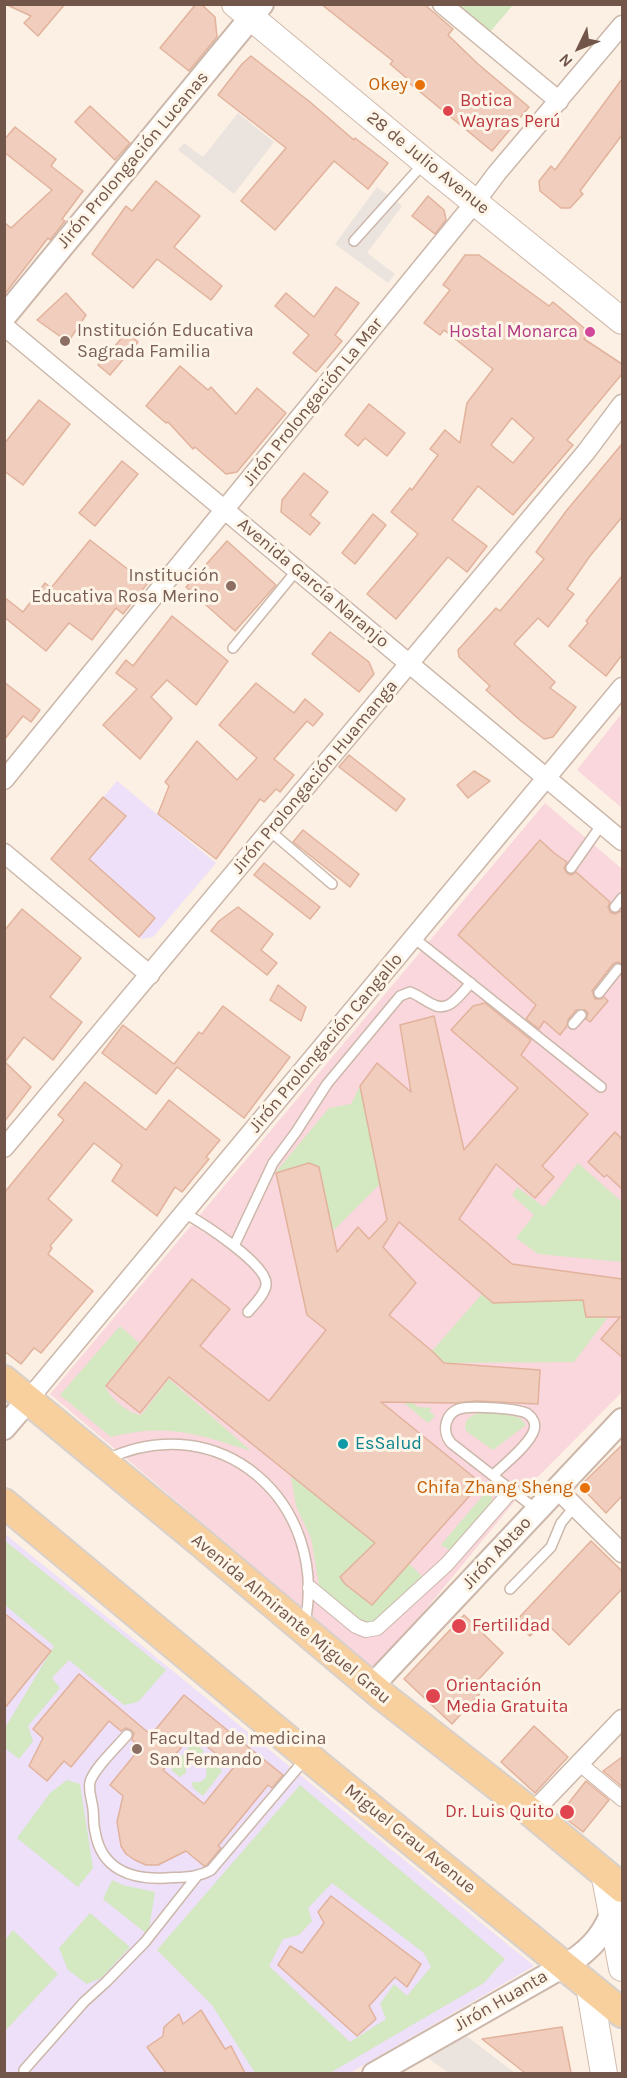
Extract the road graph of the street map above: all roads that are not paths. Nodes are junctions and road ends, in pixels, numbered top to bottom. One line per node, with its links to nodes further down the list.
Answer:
1 (442, 4): 4 (street)
2 (245, 8): 5 (main road, 28 de Julio Avenue); 8 (street, Jirón Prolongación Lucanas)
3 (622, 25): 4 (street, Jirón Prolongación La Mar)
4 (559, 101): 6 (street, Jirón Prolongación La Mar)
5 (425, 162): 6 (main road, 28 de Julio Avenue); 7 (lane)
6 (476, 201): 9 (main road, 28 de Julio Avenue); 12 (street, Jirón Prolongación La Mar)
7 (354, 241)
8 (4, 316)
9 (622, 321)
10 (4, 326): 12 (street, Avenida García Naranjo)
11 (622, 404): 15 (street, Jirón Prolongación Huamanga)
12 (225, 510): 13 (street, Avenida García Naranjo); 18 (street, Jirón Prolongación La Mar)
13 (297, 570): 14 (lane); 15 (street, Avenida García Naranjo)
14 (233, 648)
15 (409, 663): 17 (street, Avenida García Naranjo); 20 (street, Jirón Prolongación Huamanga)
16 (622, 687): 17 (street, Jirón Prolongación Cangallo)
17 (548, 778): 19 (street, Avenida García Naranjo); 27 (street, Jirón Prolongación Cangallo)
18 (4, 780)
19 (602, 824): 21 (street, Avenida García Naranjo); 23 (lane)
20 (270, 831): 24 (lane); 29 (street, Jirón Prolongación Huamanga)
21 (622, 841)
22 (4, 853): 29 (street)
23 (572, 868)
24 (332, 884)
25 (622, 898): 26 (lane)
26 (615, 907)
27 (414, 938): 30 (lane); 36 (street, Jirón Prolongación Cangallo)
28 (618, 969): 31 (lane)
29 (150, 975): 35 (street, Jirón Prolongación Huamanga)
30 (471, 983): 34 (lane); 37 (lane)
31 (599, 993)
32 (581, 1015): 33 (lane)
33 (573, 1024)
34 (601, 1087)
35 (4, 1148)
36 (184, 1213): 37 (lane); 40 (street, Jirón Prolongación Cangallo)
37 (234, 1246): 38 (lane)
38 (248, 1312)
39 (4, 1380): 40 (main road, Avenida Almirante Miguel Grau)
40 (24, 1405): 42 (street); 43 (main road, Avenida Almirante Miguel Grau)
41 (622, 1420): 45 (street, Jirón Abtao)
42 (4, 1428)
43 (103, 1461): 51 (lane); 53 (main road, Avenida Almirante Miguel Grau)
44 (494, 1475): 44 (lane); 46 (lane)
45 (557, 1489): 48 (street); 49 (street, Jirón Abtao)
46 (512, 1490): 49 (lane); 51 (street)
47 (4, 1503): 57 (main road, Miguel Grau Avenue)
48 (575, 1506): 50 (street); 52 (lane)
49 (537, 1510): 54 (street, Jirón Abtao)
50 (622, 1553)
51 (310, 1588): 53 (lane)
52 (510, 1589)
53 (303, 1629): 54 (main road, Avenida Almirante Miguel Grau)
54 (371, 1687): 60 (main road, Avenida Almirante Miguel Grau)
55 (622, 1720): 58 (street)
56 (127, 1735): 61 (lane)
57 (308, 1756): 61 (lane); 63 (main road, Miguel Grau Avenue)
58 (580, 1764): 59 (street); 60 (street)
59 (622, 1799)
60 (532, 1813): 62 (main road, Avenida Almirante Miguel Grau)
61 (196, 1876): 67 (lane)
62 (612, 1893): 63 (street, Jirón Huanta); 64 (main road)
63 (569, 1963): 65 (main road, Miguel Grau Avenue); 68 (street, Jirón Huanta)
64 (622, 1968)
65 (589, 1985): 66 (main road, Miguel Grau Avenue); 69 (main road)
66 (622, 2013)
67 (24, 2073)
68 (374, 2073)
69 (603, 2073)

